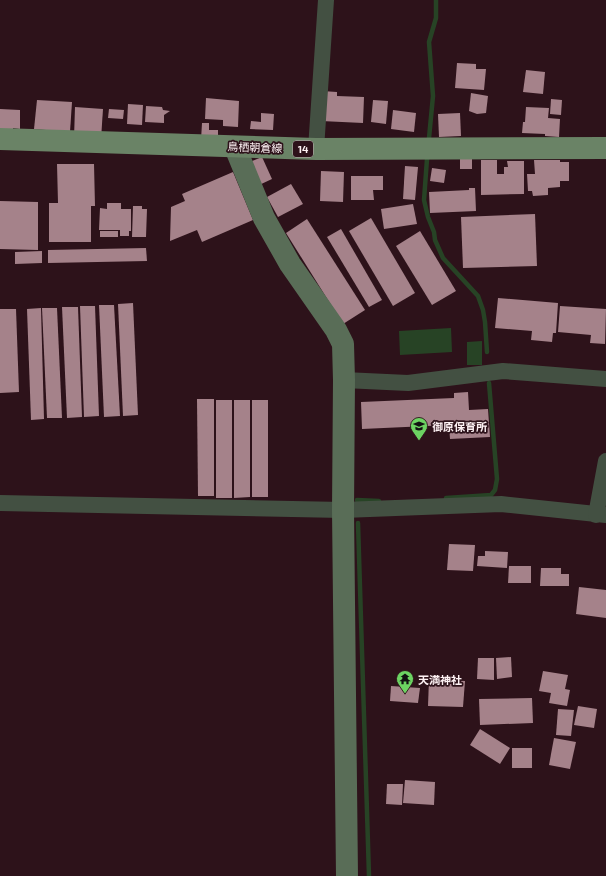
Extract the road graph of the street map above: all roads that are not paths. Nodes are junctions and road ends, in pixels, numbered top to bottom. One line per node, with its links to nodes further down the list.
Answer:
1 (326, 0): 5 (street)
2 (0, 139): 3 (main road, 鳥栖朝倉線 / 14)
3 (235, 147): 5 (main road, 鳥栖朝倉線 / 14); 7 (street)
4 (606, 148): 5 (main road, 鳥栖朝倉線 / 14)
5 (316, 150)
6 (606, 379): 7 (street)
7 (344, 380): 10 (street)
8 (606, 461): 11 (street)
9 (0, 503): 10 (street)
10 (343, 510): 11 (street); 12 (street)
11 (601, 515)
12 (347, 876)

